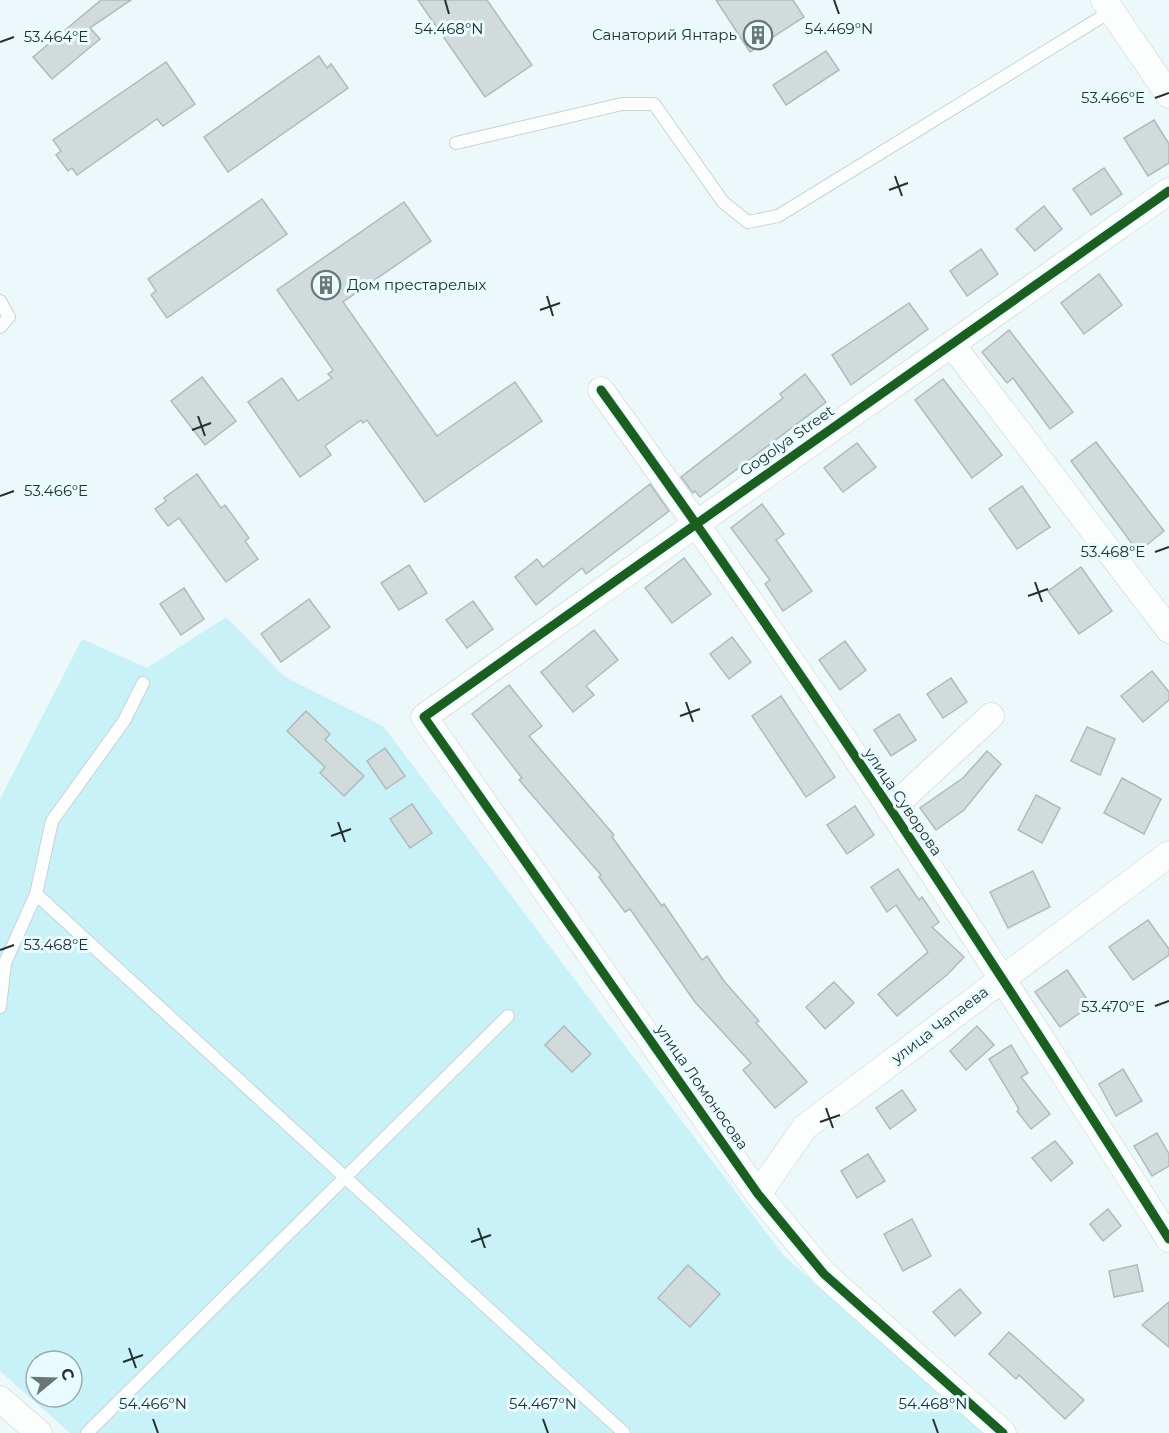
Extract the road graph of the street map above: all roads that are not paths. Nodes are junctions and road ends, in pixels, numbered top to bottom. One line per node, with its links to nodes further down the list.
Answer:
1 (1108, 5): 2 (street); 3 (lane)
2 (1169, 95)
3 (456, 143)
4 (1169, 191): 7 (street, Gogolya Street)
5 (0, 301): 6 (lane)
6 (0, 327)
7 (953, 346): 9 (street, Gogolya Street); 10 (street)
8 (601, 390): 9 (street, улица Суворова)
9 (696, 522): 13 (street, Gogolya Street); 14 (street, улица Суворова)
10 (1169, 630)
11 (143, 683): 16 (lane)
12 (991, 716): 14 (street)
13 (424, 717): 21 (street, улица Ломоносова)
14 (890, 810): 17 (street, улица Суворова)
15 (1169, 854): 17 (street, улица Чапаева)
16 (36, 894): 18 (lane); 20 (lane)
17 (1003, 978): 21 (street, улица Чапаева); 22 (street, улица Суворова)
18 (0, 1007)
19 (508, 1016): 20 (lane)
20 (346, 1177): 25 (lane); 26 (lane)
21 (758, 1194): 27 (street, улица Ломоносова)
22 (1169, 1239)
23 (0, 1399): 24 (street)
24 (39, 1433)
25 (87, 1433)
26 (624, 1433)
27 (1003, 1433)

